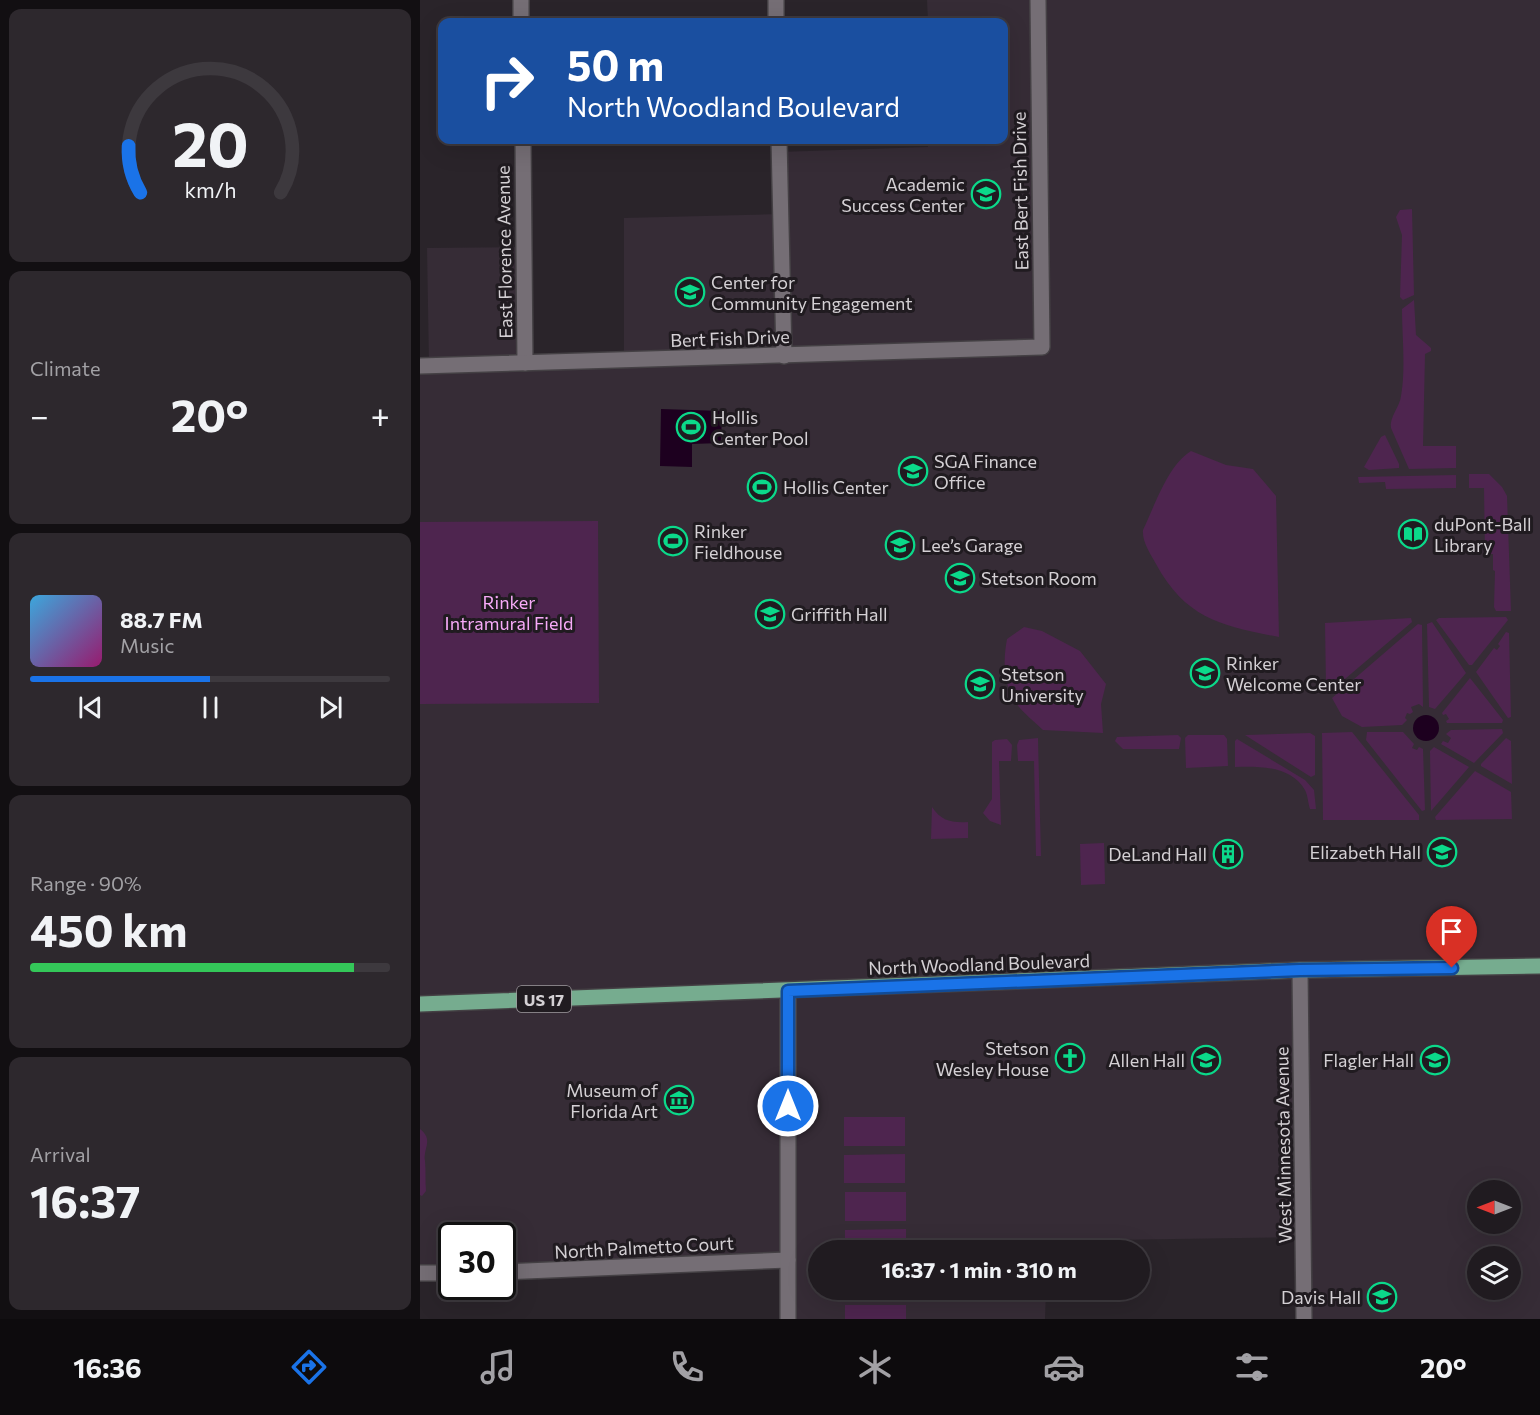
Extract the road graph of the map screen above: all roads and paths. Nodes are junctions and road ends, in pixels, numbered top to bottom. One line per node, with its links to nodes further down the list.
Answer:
1 (521, 0): 4 (street)
2 (776, 0): 5 (street)
3 (1038, 0): 8 (street, East Bert Fish Drive)
4 (521, 18)
5 (776, 18)
6 (523, 144): 10 (street, East Florence Avenue)
7 (779, 144): 9 (street)
8 (1042, 346): 9 (street, Bert Fish Drive)
9 (784, 356): 10 (street, Bert Fish Drive)
10 (525, 363): 11 (street, Bert Fish Drive)
11 (420, 366)
12 (1540, 966): 13 (main road, North Woodland Boulevard / US 17)
13 (1300, 970): 14 (main road, North Woodland Boulevard / US 17); 21 (street, West Minnesota Avenue)
14 (788, 991): 15 (main road, North Woodland Boulevard / US 17); 16 (street)
15 (420, 1004)
16 (788, 1260): 17 (street, North Palmetto Court); 20 (street)
17 (516, 1271)
18 (420, 1273): 19 (street)
19 (438, 1273)
20 (788, 1319)
21 (1304, 1319)

